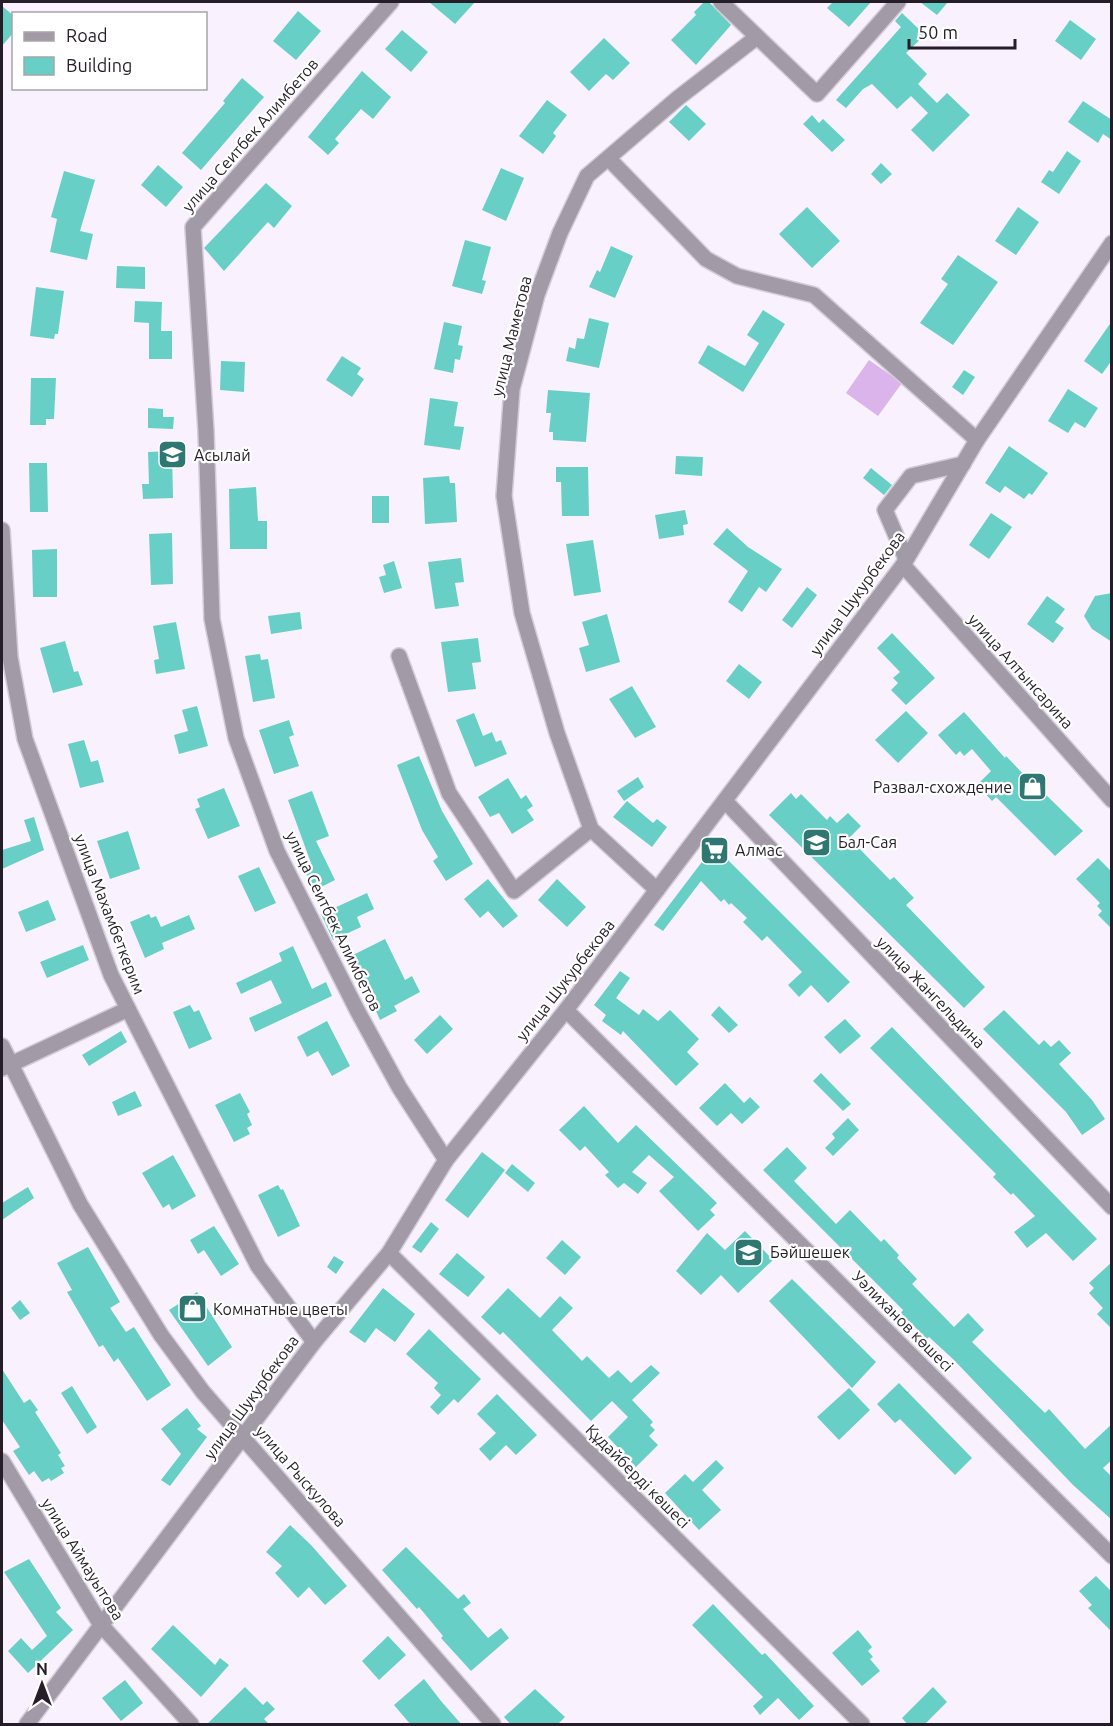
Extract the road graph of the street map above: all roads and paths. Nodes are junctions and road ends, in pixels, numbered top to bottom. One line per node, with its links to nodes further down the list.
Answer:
1 (391, 2): 20 (street, улица Сеитбек Алимбетов)
2 (721, 2): 4 (street)
3 (898, 2): 4 (street)
4 (757, 37): 5 (street, улица Маметова)
5 (609, 159): 7 (street); 14 (street, улица Маметова)
6 (1112, 243): 7 (street, улица Шукурбекова)
7 (977, 440): 8 (street, улица Шукурбекова)
8 (963, 464): 10 (street, улица Шукурбекова); 10 (street, улица Алтынсарина)
9 (2, 530): 16 (street, улица Махамбеткерим)
10 (905, 562): 12 (street, улица Алтынсарина); 13 (street, улица Шукурбекова)
11 (399, 656): 14 (street)
12 (1112, 800)
13 (725, 801): 15 (street, улица Шукурбекова); 21 (street, улица Жангельдина)
14 (591, 829): 15 (street, улица Маметова)
15 (657, 890): 17 (street, улица Шукурбекова)
16 (128, 1009): 19 (street); 23 (street, улица Махамбеткерим)
17 (566, 1010): 20 (street, улица Шукурбекова); 26 (street, Уәлиханов көшесі)
18 (2, 1046): 19 (street, улица Рыскулова)
19 (6, 1066): 24 (street, улица Рыскулова)
20 (446, 1160): 22 (street, улица Шукурбекова)
21 (1112, 1207)
22 (389, 1253): 23 (street, улица Шукурбекова); 31 (street, Құдайберді көшесі)
23 (314, 1342): 24 (street, улица Шукурбекова)
24 (244, 1437): 27 (street, улица Шукурбекова); 30 (street, улица Рыскулова)
25 (2, 1461): 27 (street, улица Аймауытова)
26 (1112, 1556)
27 (101, 1625): 28 (street, улица Шукурбекова); 29 (street, улица Аймауытова)
28 (27, 1725)
29 (191, 1725)
30 (493, 1725)
31 (862, 1725)

